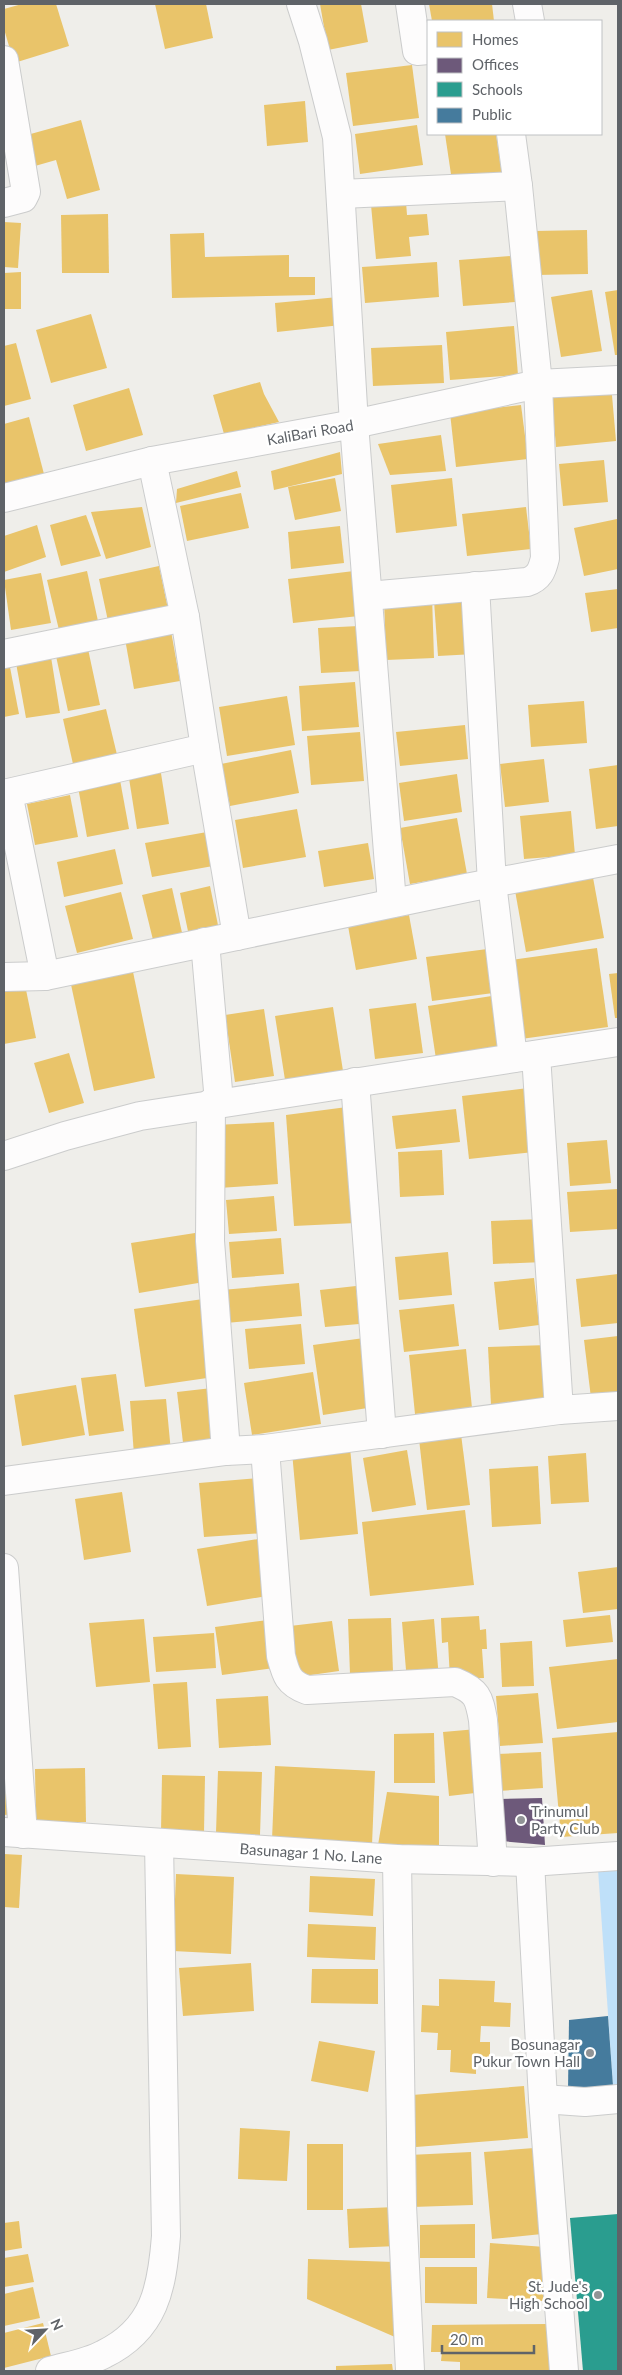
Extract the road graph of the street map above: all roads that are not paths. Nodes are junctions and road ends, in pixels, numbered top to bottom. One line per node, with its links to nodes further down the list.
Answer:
1 (301, 4): 9 (street)
2 (410, 4): 5 (street)
3 (527, 4): 4 (street)
4 (530, 20)
5 (427, 50)
6 (4, 60): 10 (street)
7 (511, 135): 8 (street)
8 (518, 186): 9 (street); 12 (street)
9 (341, 194): 13 (street)
10 (4, 203)
11 (618, 380): 12 (street, KaliBari Road)
12 (538, 384): 13 (street, KaliBari Road); 16 (street)
13 (354, 424): 14 (street, KaliBari Road); 17 (street)
14 (152, 461): 15 (street, KaliBari Road); 18 (street)
15 (4, 498)
16 (475, 586): 17 (street); 23 (street)
17 (368, 596): 24 (street)
18 (185, 617): 19 (street); 20 (street)
19 (4, 654)
20 (205, 748): 21 (street); 25 (street)
21 (6, 793): 27 (street)
22 (618, 859): 23 (street)
23 (492, 883): 24 (street); 30 (street)
24 (392, 903): 25 (street)
25 (237, 936): 26 (street)
26 (205, 942): 27 (street); 32 (street)
27 (45, 976): 28 (street)
28 (4, 977)
29 (618, 1042): 30 (street)
30 (524, 1056): 31 (street); 35 (street)
31 (355, 1082): 32 (street); 36 (street)
32 (215, 1102): 33 (street); 38 (street)
33 (4, 1156)
34 (618, 1406): 35 (street)
35 (559, 1410): 36 (street)
36 (382, 1434): 37 (street)
37 (264, 1449): 38 (street); 45 (street)
38 (226, 1451): 39 (street)
39 (4, 1481)
40 (4, 1568): 41 (street)
41 (13, 1833): 42 (street, Basunagar 1 No. Lane)
42 (159, 1843): 44 (street, Basunagar 1 No. Lane); 49 (street)
43 (618, 1856): 46 (street, Basunagar 1 No. Lane)
44 (397, 1859): 45 (street, Basunagar 1 No. Lane); 50 (street)
45 (493, 1862): 46 (street, Basunagar 1 No. Lane)
46 (530, 1862): 48 (street)
47 (618, 2099): 48 (street)
48 (542, 2100): 51 (street)
49 (50, 2371)
50 (410, 2371)
51 (564, 2371)

